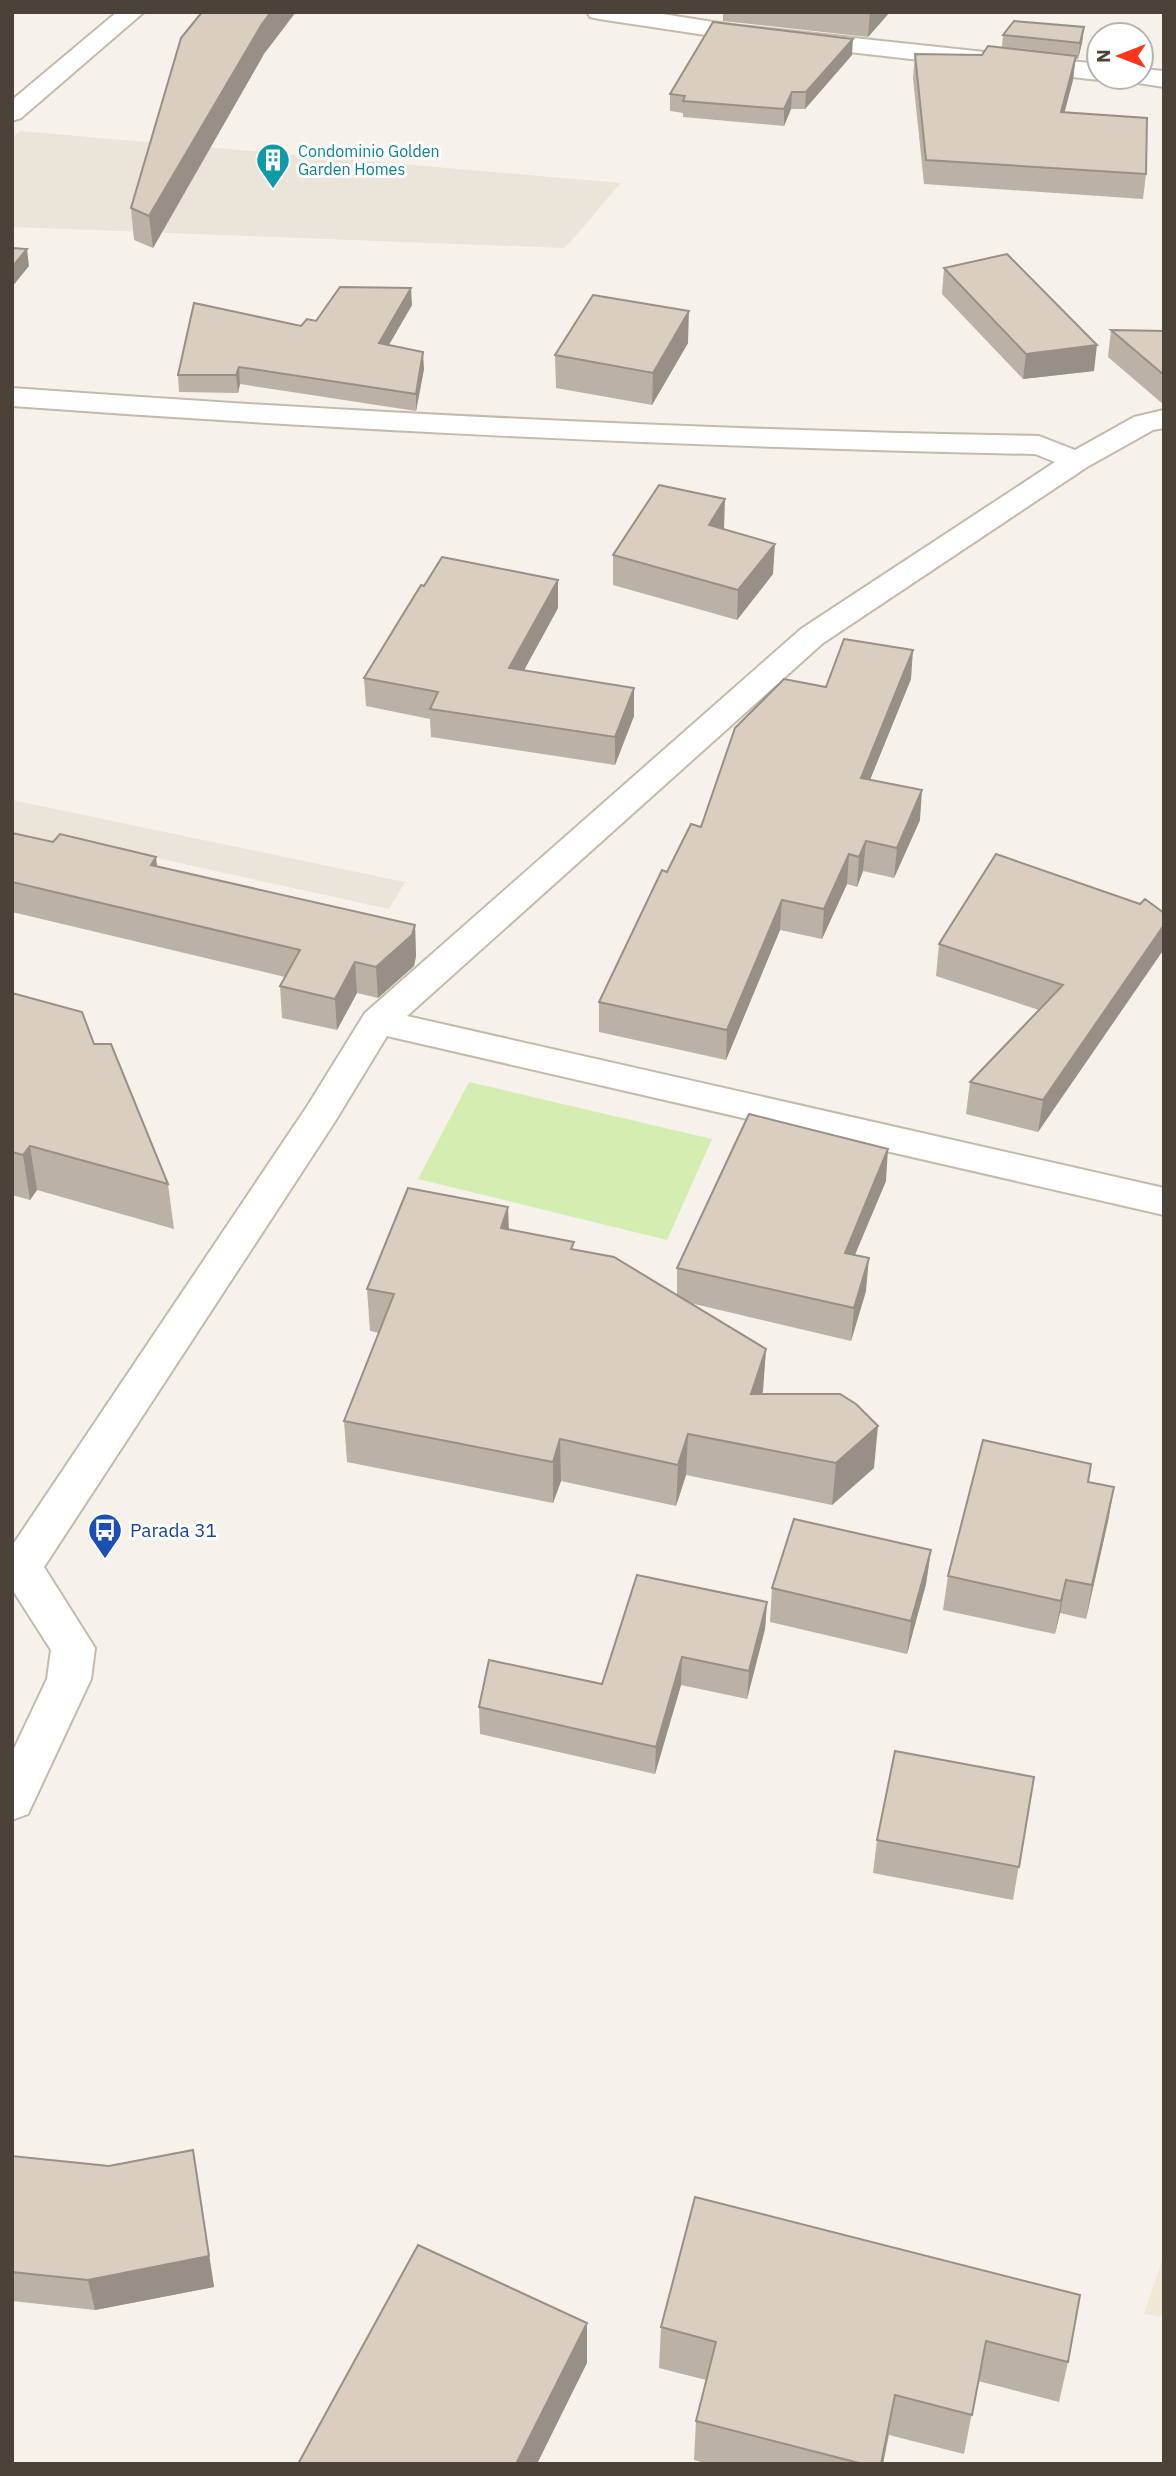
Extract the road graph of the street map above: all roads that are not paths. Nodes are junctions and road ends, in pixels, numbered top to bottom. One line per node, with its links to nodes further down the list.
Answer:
1 (132, 12): 4 (street)
2 (598, 12): 3 (street)
3 (1085, 70)
4 (12, 113)
5 (12, 397): 7 (street)
6 (1164, 419): 7 (street)
7 (1077, 461): 8 (street)
8 (378, 1022): 9 (street); 10 (street)
9 (1164, 1202)
10 (17, 1566): 11 (street)
11 (12, 1801)

